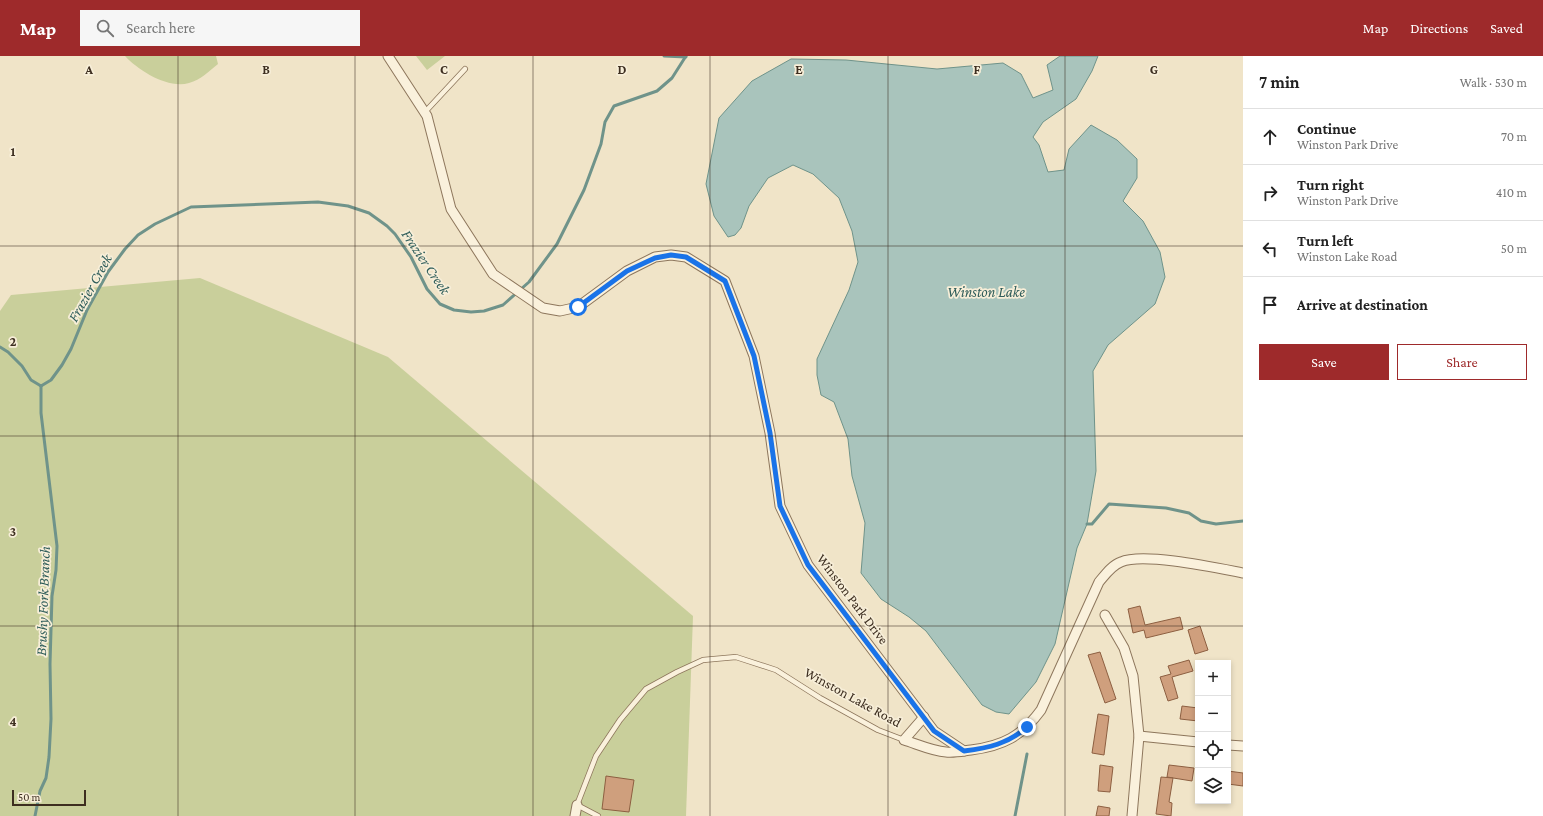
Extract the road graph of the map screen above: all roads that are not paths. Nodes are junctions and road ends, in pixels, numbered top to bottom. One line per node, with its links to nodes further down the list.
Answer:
1 (388, 56): 3 (street, Winston Park Drive)
2 (465, 69): 3 (lane)
3 (425, 112): 6 (street, Winston Park Drive)
4 (1243, 573): 12 (street, Winston Lake Road)
5 (1105, 615): 7 (street)
6 (924, 717): 8 (street); 12 (street, Winston Park Drive)
7 (1139, 736): 9 (street); 16 (street)
8 (904, 740): 12 (street, Winston Lake Road); 13 (lane, Winston Lake Road)
9 (1195, 742)
10 (1231, 745): 11 (street)
11 (1243, 746)
12 (964, 751)
13 (577, 805): 14 (street, Winston Lake Road); 15 (lane)
14 (575, 816)
15 (598, 816)
16 (1132, 816)

